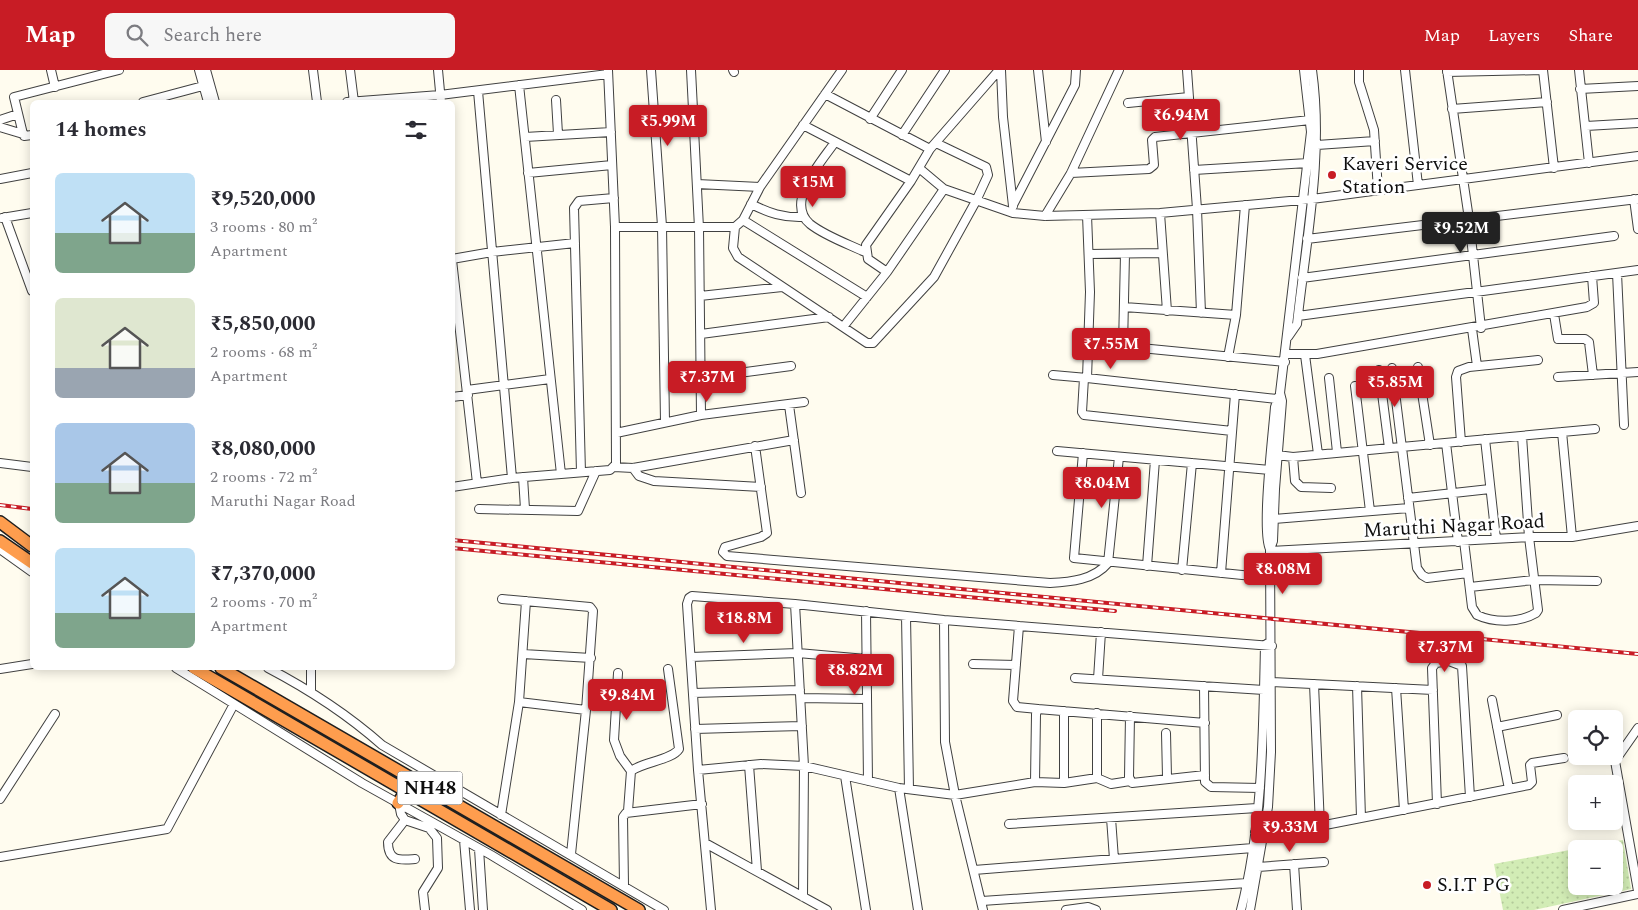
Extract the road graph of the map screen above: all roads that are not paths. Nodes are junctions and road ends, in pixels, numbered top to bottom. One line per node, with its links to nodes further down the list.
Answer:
1 (52, 70): 31 (street)
2 (88, 70): 27 (street)
3 (119, 70): 27 (street)
4 (199, 70): 29 (street)
5 (206, 70): 39 (street)
6 (313, 70): 40 (street)
7 (350, 70): 41 (street)
8 (438, 70): 36 (street)
9 (651, 70): 103 (street)
10 (691, 70): 81 (street)
11 (842, 70): 34 (street)
12 (902, 70): 48 (street)
13 (945, 70): 60 (street)
14 (1000, 70): 65 (street); 93 (street)
15 (1038, 70): 64 (street)
16 (1076, 70): 64 (street)
17 (1119, 70): 77 (street)
18 (1187, 70): 35 (street)
19 (1304, 70): 50 (street)
20 (1312, 70): 66 (street)
21 (1358, 70): 62 (street)
22 (1405, 70): 82 (street)
23 (1543, 70): 25 (street); 45 (street)
24 (1579, 70): 32 (street)
25 (1447, 71): 46 (street)
26 (608, 72): 28 (street); 55 (street)
27 (90, 79): 31 (street)
28 (519, 85): 33 (street); 61 (street)
29 (203, 86): 37 (street); 38 (street)
30 (1638, 86): 32 (street)
31 (55, 87): 47 (street)
32 (1580, 89): 53 (street)
33 (478, 91): 36 (street); 112 (street)
34 (826, 94): 48 (street); 52 (street)
35 (1189, 97): 44 (street); 56 (street)
36 (440, 99): 42 (street)
37 (158, 100)
38 (207, 100)
39 (214, 100)
40 (317, 100)
41 (352, 100)
42 (422, 100)
43 (556, 100): 58 (street)
44 (1128, 102)
45 (1547, 102): 46 (street); 73 (street)
46 (1452, 109): 78 (street)
47 (18, 114): 49 (street); 57 (street)
48 (870, 119): 60 (street)
49 (0, 120)
50 (1310, 120): 56 (street); 69 (street)
51 (1638, 123): 53 (street)
52 (803, 125): 63 (street); 83 (street)
53 (1586, 126): 70 (street)
54 (0, 127): 57 (street)
55 (611, 132): 58 (street); 71 (street)
56 (1192, 133): 74 (street); 77 (street)
57 (23, 134): 59 (street)
58 (558, 134): 61 (street)
59 (30, 135)
60 (902, 135): 67 (street)
61 (525, 137): 75 (street)
62 (1375, 141): 66 (street); 85 (street)
63 (836, 142): 80 (street); 99 (street)
64 (1046, 142): 93 (street)
65 (936, 143): 67 (street); 89 (street)
66 (1317, 145): 87 (street)
67 (930, 149): 72 (street)
68 (1638, 156): 70 (street)
69 (1308, 163): 74 (street); 90 (street)
70 (1589, 163): 73 (street)
71 (612, 165): 75 (street); 86 (street)
72 (918, 168): 80 (street); 84 (street)
73 (1554, 168): 78 (street)
74 (1194, 170): 94 (street)
75 (528, 172): 111 (street)
76 (30, 173): 79 (street)
77 (1071, 173): 98 (street)
78 (1462, 178): 82 (street); 101 (street)
79 (0, 179)
80 (911, 181): 113 (street)
81 (697, 184): 83 (street); 106 (street)
82 (1418, 185): 85 (street)
83 (760, 186): 91 (street)
84 (944, 189): 89 (street); 120 (street)
85 (1378, 190): 87 (street)
86 (614, 198): 105 (street); 110 (street)
87 (1312, 199): 90 (street); 109 (street)
88 (1636, 199): 101 (street); 107 (street)
89 (976, 200): 93 (street); 137 (street)
90 (1302, 200): 92 (street); 141 (street)
91 (751, 204): 99 (street); 102 (street)
92 (1245, 205): 94 (street); 134 (street)
93 (1013, 209): 98 (street)
94 (1197, 209): 96 (street); 132 (street)
95 (30, 213): 100 (street)
96 (1160, 213): 97 (street); 114 (street)
97 (1087, 215): 98 (street); 115 (street)
98 (1046, 216)
99 (804, 217): 113 (street)
100 (3, 218): 125 (street)
101 (1469, 219): 109 (street); 117 (street)
102 (743, 220): 104 (street); 129 (street)
103 (662, 226): 105 (street); 106 (street); 171 (street)
104 (735, 227): 106 (street); 126 (street)
105 (615, 228): 176 (street)
106 (699, 228): 128 (street)
107 (1638, 229)
108 (1614, 236): 117 (street)
109 (1307, 239): 123 (street)
110 (575, 243): 111 (street); 203 (street)
111 (537, 247): 112 (street); 158 (street)
112 (492, 252): 118 (street); 162 (street)
113 (865, 252): 120 (street)
114 (1162, 253): 116 (street); 131 (street)
115 (1089, 254): 116 (street); 142 (street)
116 (1125, 254): 130 (street)
117 (1473, 254): 123 (street); 127 (street)
118 (455, 259)
119 (1638, 270): 121 (street)
120 (887, 272): 129 (street)
121 (1617, 273): 122 (street); 154 (street)
122 (1592, 276): 127 (street); 133 (street)
123 (1302, 278): 135 (street)
124 (455, 285): 164 (street)
125 (30, 286)
126 (782, 286): 128 (street); 136 (street)
127 (1476, 291): 135 (street); 138 (street)
128 (700, 296): 140 (street)
129 (867, 297): 137 (street)
130 (1124, 307): 131 (street); 143 (street)
131 (1168, 311): 132 (street)
132 (1201, 313): 134 (street)
133 (1554, 314): 138 (street); 155 (street)
134 (1236, 316): 145 (street)
135 (1298, 316): 141 (street)
136 (828, 317): 137 (street); 140 (street)
137 (843, 327)
138 (1481, 328): 139 (street)
139 (1472, 329): 144 (street); 150 (street)
140 (701, 334): 159 (street)
141 (1288, 337): 146 (street)
142 (1089, 343): 143 (street); 160 (street)
143 (1123, 347): 145 (street)
144 (1305, 356): 146 (street); 190 (street)
145 (1228, 357): 146 (street)
146 (1286, 358): 167 (street)
147 (1538, 360): 150 (street)
148 (791, 366): 159 (street)
149 (1418, 366): 182 (street)
150 (1477, 366): 180 (street)
151 (1392, 368): 185 (street)
152 (1379, 370): 184 (street)
153 (1638, 372): 154 (street)
154 (1623, 373): 155 (street); 172 (street)
155 (1593, 375): 157 (street)
156 (1053, 376): 160 (street)
157 (1558, 377)
158 (550, 378): 162 (street); 204 (street)
159 (701, 378): 170 (street)
160 (1086, 378): 165 (street); 174 (street)
161 (1329, 378): 188 (street)
162 (505, 386): 164 (street); 206 (street)
163 (1356, 386): 186 (street)
164 (468, 392): 166 (street); 207 (street)
165 (1234, 394): 167 (street); 174 (street)
166 (455, 396)
167 (1279, 396): 191 (street); 201 (street)
168 (804, 402): 169 (street)
169 (789, 405): 170 (street); 179 (street)
170 (701, 415): 171 (street)
171 (665, 422): 176 (street)
172 (1624, 426)
173 (1595, 429): 175 (street)
174 (1232, 431): 199 (street)
175 (1562, 432): 177 (street); 223 (street)
176 (616, 433): 198 (street)
177 (1522, 436): 178 (street); 222 (street)
178 (1485, 439): 180 (street); 211 (street)
179 (794, 440): 183 (street); 212 (street)
180 (1461, 442): 181 (street)
181 (1446, 443): 182 (street); 213 (street)
182 (1430, 445): 185 (street)
183 (755, 446): 200 (street); 209 (street)
184 (1389, 448): 185 (street); 186 (street)
185 (1402, 448): 214 (street)
186 (1363, 450): 188 (street); 218 (street)
187 (1057, 451): 189 (street)
188 (1337, 452): 190 (street)
189 (1083, 453): 192 (street); 232 (street)
190 (1318, 454): 193 (street)
191 (1277, 455): 193 (street); 219 (street)
192 (1119, 457): 194 (street); 232 (street)
193 (1293, 457): 210 (street)
194 (1155, 460): 196 (street); 233 (street)
195 (0, 463): 197 (street)
196 (1192, 464): 199 (street); 234 (street)
197 (30, 466)
198 (614, 467): 200 (street); 202 (street)
199 (1229, 467): 201 (street); 236 (street)
200 (633, 468): 209 (street)
201 (1270, 470): 230 (street)
202 (596, 471): 203 (street); 215 (street)
203 (581, 472): 204 (street)
204 (561, 474): 205 (street)
205 (523, 477): 206 (street); 215 (street)
206 (512, 478): 207 (street)
207 (477, 483): 208 (street)
208 (455, 487)
209 (761, 487): 232 (street)
210 (1331, 488)
211 (1490, 489): 213 (street); 224 (street)
212 (801, 493)
213 (1452, 494): 214 (street); 226 (street)
214 (1408, 498): 216 (street)
215 (525, 508): 217 (street)
216 (1409, 508): 218 (street); 228 (street)
217 (479, 509)
218 (1370, 511): 219 (street)
219 (1274, 519): 230 (street)
220 (0, 522): 227 (highway)
221 (1638, 526): 223 (street, Maruthi Nagar Road)
222 (1529, 537): 223 (street, Maruthi Nagar Road); 224 (street, Maruthi Nagar Road); 239 (street)
223 (1572, 537)
224 (1496, 539): 226 (street, Maruthi Nagar Road)
225 (0, 541): 231 (highway)
226 (1461, 541): 228 (street, Maruthi Nagar Road); 237 (street)
227 (30, 544)
228 (1414, 545): 230 (street, Maruthi Nagar Road); 237 (street)
229 (0, 549): 235 (street)
230 (1270, 550): 238 (street)
231 (30, 562)
232 (1108, 563): 233 (street)
233 (1147, 566): 234 (street)
234 (1182, 570): 236 (street)
235 (30, 571)
236 (1221, 573): 238 (street)
237 (1468, 573): 241 (street)
238 (1272, 578): 250 (street)
239 (1534, 580): 240 (street); 241 (street); 241 (street)
240 (1597, 581)
241 (1470, 587)
242 (502, 599): 243 (street)
243 (526, 601): 252 (street); 254 (street)
244 (795, 604): 245 (street); 251 (street); 253 (street)
245 (866, 611): 246 (street); 255 (street)
246 (906, 616): 247 (street); 312 (street)
247 (944, 620): 248 (street); 314 (street)
248 (1019, 626): 249 (street); 258 (street)
249 (1101, 632): 250 (street); 268 (street)
250 (1269, 644): 269 (street); 275 (street)
251 (798, 653): 253 (street); 255 (street); 278 (street)
252 (523, 654): 254 (street); 281 (street)
253 (691, 657): 277 (street)
254 (590, 658): 284 (street)
255 (866, 659): 279 (street)
256 (30, 664): 259 (street)
257 (973, 664): 258 (street)
258 (1016, 665): 283 (street)
259 (0, 669)
260 (668, 669): 300 (street)
261 (179, 670): 282 (street)
262 (197, 670): 313 (highway, NH48)
263 (224, 670): 355 (highway, NH48)
264 (272, 670): 274 (street)
265 (311, 670): 274 (street)
266 (618, 673): 300 (street)
267 (1075, 678): 268 (street)
268 (1098, 679): 271 (street)
269 (1272, 682): 270 (street); 330 (street)
270 (1314, 684): 272 (street); 328 (street)
271 (1204, 686): 275 (street); 290 (street)
272 (1357, 686): 273 (street); 325 (street)
273 (1396, 688): 276 (street); 321 (street)
274 (311, 690): 323 (street)
275 (1264, 690): 310 (street)
276 (1433, 690): 315 (street); 319 (street)
277 (693, 693): 278 (street); 294 (street)
278 (800, 694): 279 (street); 291 (street)
279 (867, 699): 305 (street)
280 (1492, 700): 292 (street)
281 (519, 702): 284 (street); 323 (street)
282 (234, 704): 317 (street); 337 (street)
283 (1038, 709): 285 (street); 307 (street)
284 (586, 710): 335 (street)
285 (1064, 710): 286 (street); 308 (street)
286 (1097, 713): 289 (street); 304 (street)
287 (55, 714): 316 (street)
288 (1557, 715): 292 (street)
289 (1130, 716): 290 (street); 306 (street)
290 (1205, 723): 301 (street)
291 (802, 726): 294 (street); 298 (street)
292 (1497, 727): 311 (street)
293 (1638, 728): 336 (street)
294 (695, 729): 299 (street)
295 (1166, 733): 303 (street)
296 (1564, 758): 311 (street)
297 (749, 765): 298 (street); 299 (street); 344 (street)
298 (804, 766): 302 (street); 348 (street)
299 (698, 770): 318 (street)
300 (631, 771): 322 (street)
301 (1205, 775): 303 (street); 310 (street)
302 (845, 776): 305 (street); 359 (street)
303 (1167, 777): 306 (street)
304 (1097, 778): 306 (street); 308 (street)
305 (868, 781): 309 (street)
306 (1130, 781)
307 (1035, 782): 308 (street); 314 (street)
308 (1064, 783)
309 (899, 788): 312 (street); 360 (street)
310 (1260, 788): 320 (street)
311 (1509, 789): 315 (street)
312 (909, 790): 314 (street)
313 (406, 791): 317 (highway); 354 (highway, NH48)
314 (955, 796): 343 (street)
315 (1470, 797): 319 (street)
316 (0, 799)
317 (399, 804): 326 (street); 331 (street)
318 (702, 804): 322 (street); 332 (street)
319 (1437, 804): 321 (street)
320 (1257, 808): 324 (street); 329 (street)
321 (1404, 810): 325 (street)
322 (628, 811): 346 (street)
323 (501, 815): 335 (street)
324 (1111, 818): 327 (street); 338 (street)
325 (1361, 818): 328 (street)
326 (405, 820): 339 (street); 351 (street)
327 (1009, 824)
328 (1320, 826): 330 (street)
329 (1254, 832): 330 (street); 333 (street)
330 (1264, 832): 342 (street)
331 (464, 840): 334 (street); 352 (street)
332 (705, 843): 344 (street); 357 (street)
333 (1253, 848): 338 (street); 345 (street)
334 (479, 849): 350 (street); 353 (street)
335 (571, 854): 346 (street)
336 (1635, 854): 347 (street)
337 (0, 857)
338 (1114, 858): 343 (street)
339 (416, 859)
340 (1324, 862): 341 (street)
341 (1294, 864): 342 (street); 366 (street)
342 (1258, 867): 365 (street)
343 (974, 870): 349 (street)
344 (757, 871): 348 (street)
345 (1247, 883): 349 (street); 364 (street)
346 (624, 885): 356 (street)
347 (1638, 892): 367 (street)
348 (803, 897): 358 (street)
349 (982, 901): 361 (street)
350 (579, 909)
351 (425, 910)
352 (470, 910)
353 (483, 910)
354 (611, 910)
355 (639, 910)
356 (664, 910)
357 (711, 910)
358 (828, 910)
359 (866, 910)
360 (918, 910)
361 (983, 910)
362 (1066, 910): 363 (street)
363 (1096, 910)
364 (1241, 910)
365 (1250, 910)
366 (1297, 910)
367 (1563, 910)

